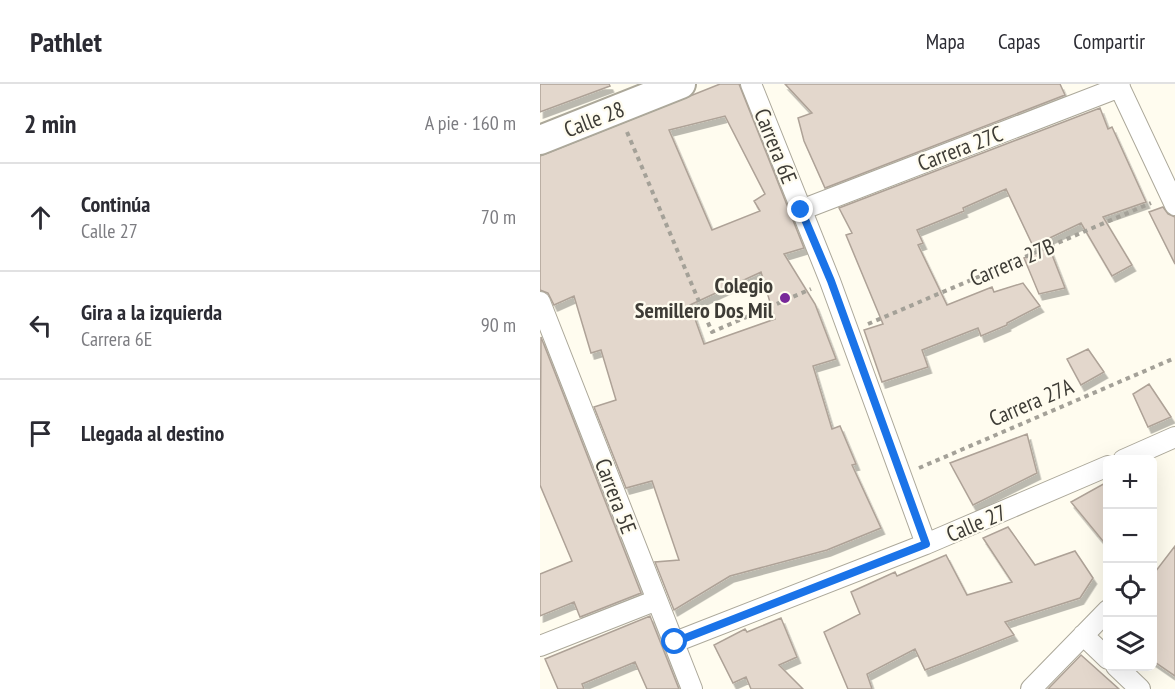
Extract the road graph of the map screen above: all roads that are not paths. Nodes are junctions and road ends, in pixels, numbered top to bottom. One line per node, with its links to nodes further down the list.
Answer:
1 (681, 84): 4 (main road, Calle 28)
2 (751, 84): 6 (street, Carrera 6E)
3 (1119, 86): 5 (street); 6 (street, Carrera 27C)
4 (540, 140)
5 (1174, 198)
6 (801, 210): 11 (street, Carrera 6E)
7 (540, 302): 12 (street, Carrera 5E)
8 (1175, 437): 9 (street)
9 (1132, 455)
10 (1103, 468): 11 (street, Calle 27)
11 (926, 544): 15 (street, Calle 27)
12 (657, 600): 15 (street, Carrera 5E); 16 (street)
13 (1103, 614): 14 (street)
14 (1083, 635): 17 (street); 20 (street)
15 (675, 642): 19 (street, Carrera 5E)
16 (540, 646)
17 (1103, 655)
18 (1121, 671): 21 (street)
19 (692, 689)
20 (1032, 689)
21 (1140, 689)

